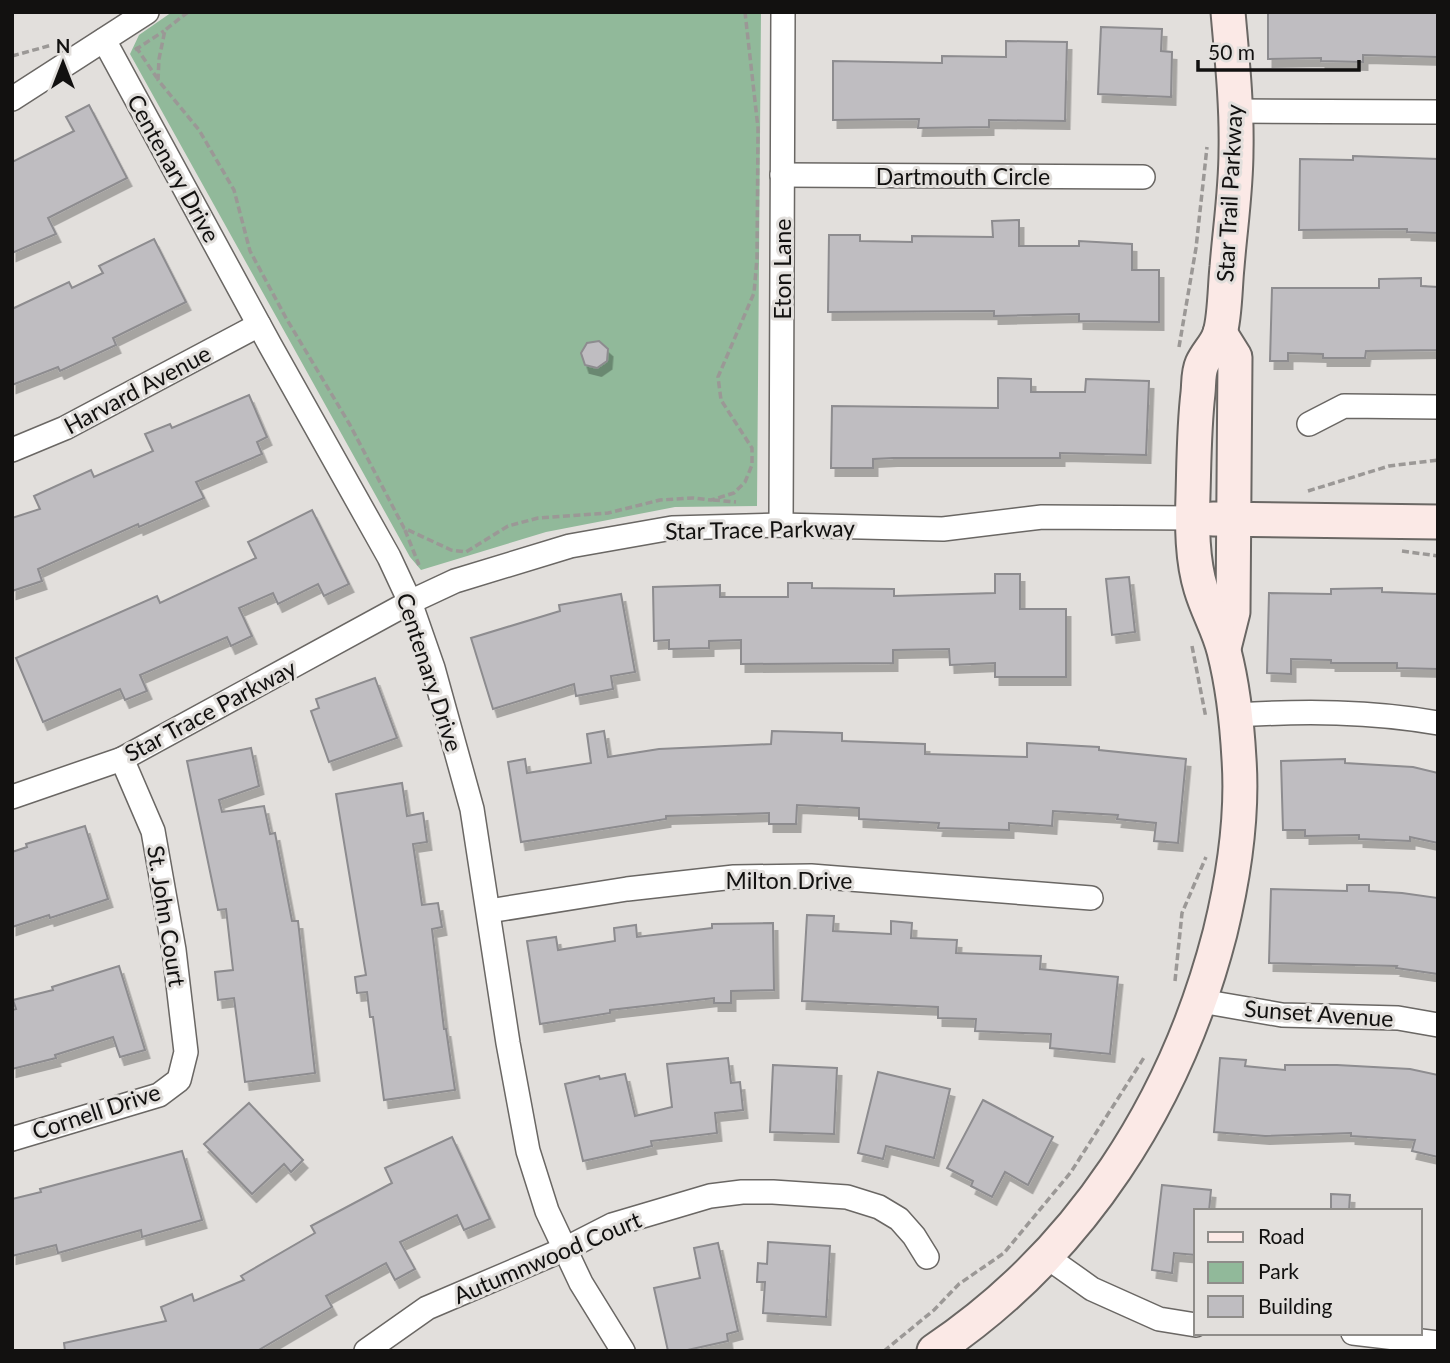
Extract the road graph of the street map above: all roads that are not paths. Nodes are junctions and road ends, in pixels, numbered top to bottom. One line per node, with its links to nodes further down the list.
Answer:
1 (147, 12): 4 (street)
2 (783, 12): 8 (street, Eton Lane)
3 (1228, 12): 6 (street, Star Trail Parkway)
4 (104, 40): 5 (street); 10 (street, Centenary Drive)
5 (12, 99)
6 (1236, 111): 7 (street); 11 (street, Star Trail Parkway)
7 (1438, 112)
8 (782, 175): 9 (street, Dartmouth Circle); 18 (street, Eton Lane)
9 (1143, 177)
10 (259, 325): 14 (street, Harvard Avenue); 19 (street, Centenary Drive)
11 (1220, 333): 15 (street, Star Trail Parkway); 16 (street, Star Trail Parkway)
12 (1438, 407): 13 (street)
13 (1309, 424)
14 (12, 450)
15 (1192, 519): 16 (street, Star Trace Parkway); 18 (street, Star Trace Parkway); 20 (street, Star Trail Parkway)
16 (1233, 519): 17 (street, Star Trace Parkway); 20 (street, Star Trail Parkway)
17 (1438, 522)
18 (781, 525): 19 (street, Star Trace Parkway)
19 (410, 602): 23 (street, Star Trace Parkway); 26 (street, Centenary Drive)
20 (1224, 648): 21 (street, Star Trail Parkway)
21 (1221, 720): 22 (street); 27 (street, Star Trail Parkway)
22 (1438, 723)
23 (122, 759): 24 (street, Star Trace Parkway); 29 (street, St. John Court)
24 (12, 797)
25 (1091, 898): 26 (street, Milton Drive)
26 (489, 911): 31 (street, Centenary Drive)
27 (1188, 993): 28 (street, Sunset Avenue); 32 (street, Star Trail Parkway)
28 (1438, 1025)
29 (179, 1080): 30 (street, Cornell Drive)
30 (12, 1139)
31 (565, 1249): 33 (street, Autumnwood Court); 37 (street, Autumnwood Court); 38 (street, Centenary Drive)
32 (1047, 1256): 34 (street); 39 (street, Star Trail Parkway)
33 (927, 1257)
34 (1194, 1325)
35 (1370, 1335): 36 (street)
36 (1438, 1343)
37 (366, 1351)
38 (623, 1351)
39 (934, 1351)

